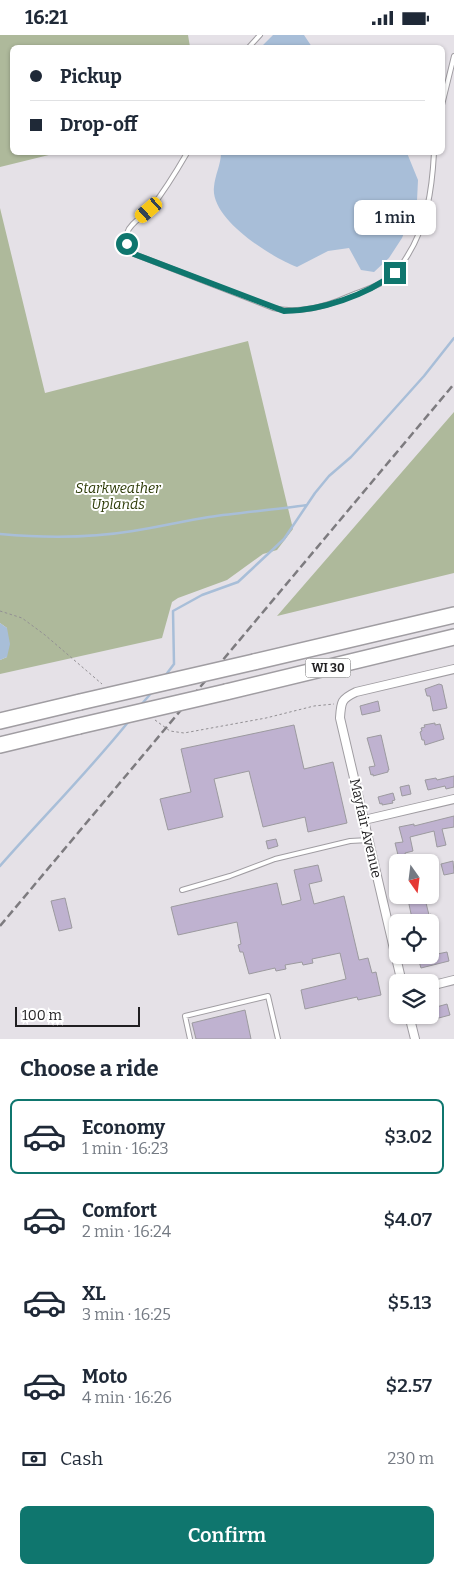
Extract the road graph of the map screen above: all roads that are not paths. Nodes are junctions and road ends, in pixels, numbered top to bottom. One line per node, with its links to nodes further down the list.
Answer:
1 (260, 35): 2 (lane)
2 (251, 45)
3 (454, 56): 4 (lane)
4 (445, 93)
5 (186, 155): 6 (lane)
6 (434, 155)
7 (454, 615): 10 (highway, WI 30, bridge)
8 (454, 639): 11 (highway, WI 30, bridge)
9 (454, 669): 13 (street, Mayfair Avenue)
10 (0, 720)
11 (0, 745)
12 (454, 799): 13 (street)
13 (364, 820): 14 (street, Mayfair Avenue)
14 (369, 840): 15 (lane); 16 (street, Mayfair Avenue)
15 (182, 890)
16 (400, 974)
17 (454, 980): 18 (street)
18 (439, 984)
19 (411, 1024): 22 (street)
20 (190, 1039): 21 (lane)
21 (278, 1039)
22 (415, 1039)

